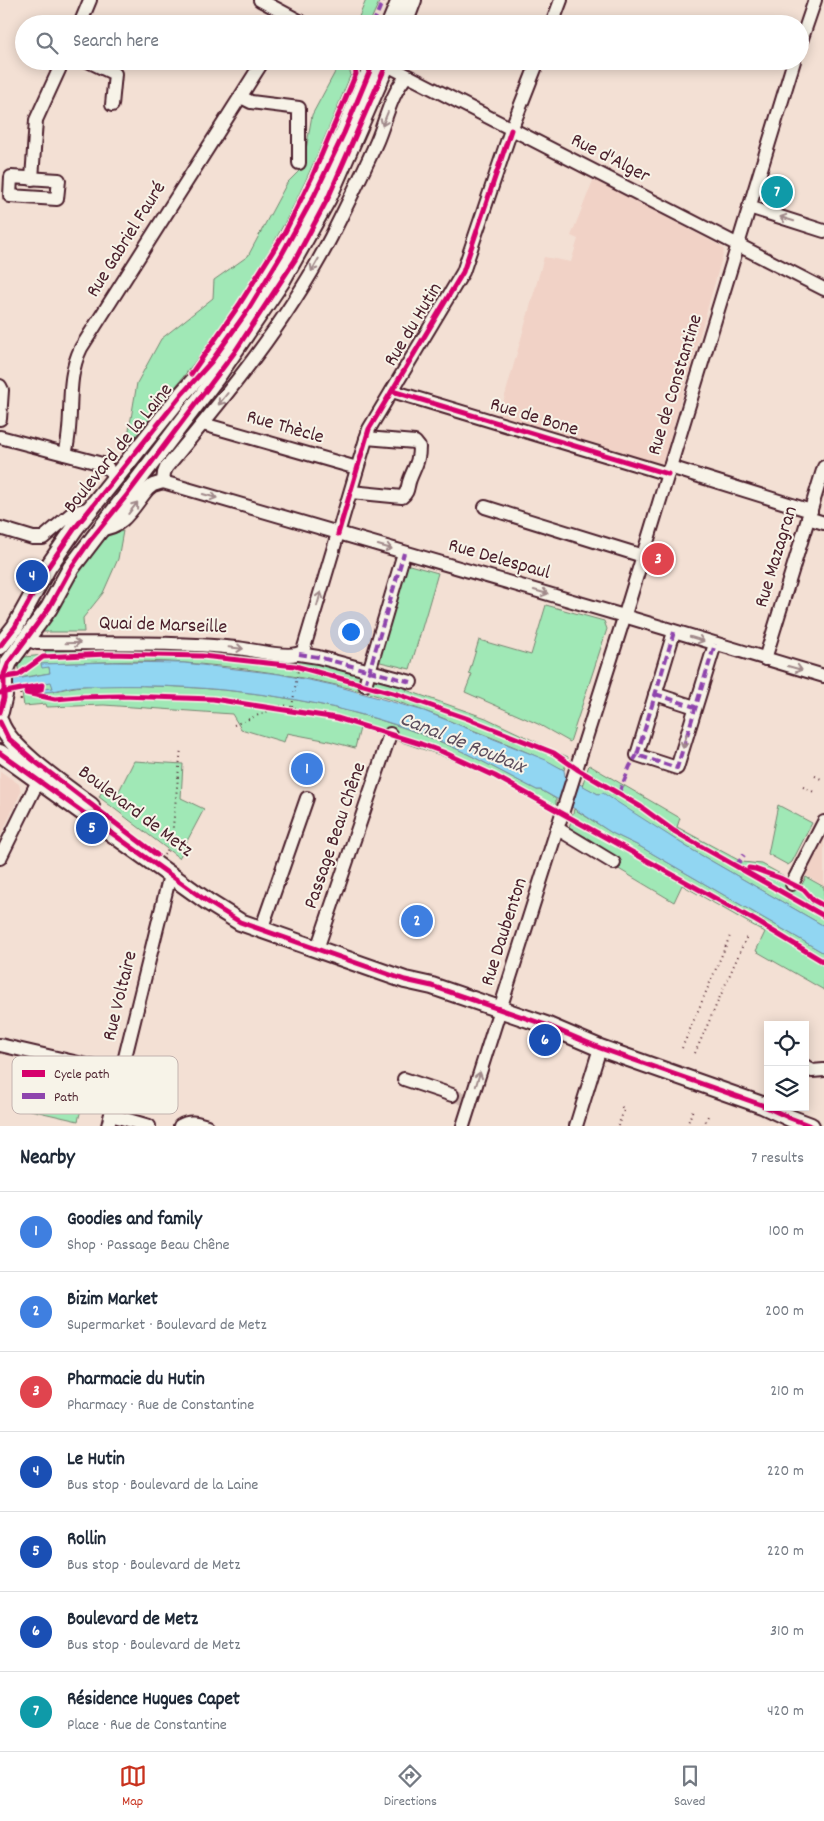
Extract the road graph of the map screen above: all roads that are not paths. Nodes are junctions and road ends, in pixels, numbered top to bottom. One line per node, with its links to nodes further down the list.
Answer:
1 (90, 0): 7 (street)
2 (260, 0): 8 (street)
3 (400, 0): 9 (main road)
4 (413, 0): 10 (main road)
5 (561, 0): 11 (street)
6 (815, 3): 12 (street)
7 (84, 15)
8 (282, 15)
9 (394, 15)
10 (407, 15)
11 (555, 15)
12 (809, 19)
13 (59, 70): 26 (street)
14 (107, 70): 23 (street)
15 (257, 70): 22 (street, Rue Gabriel Fauré)
16 (378, 70): 31 (main road, Boulevard de la Laine)
17 (379, 70): 32 (main road, Boulevard de la Laine)
18 (396, 70): 21 (street, Rue d'Alger)
19 (534, 70): 24 (street, Rue du Hutin)
20 (791, 70): 27 (street, Rue de Constantine)
21 (407, 76): 24 (street, Rue d'Alger); 36 (street, one-way to 36)
22 (241, 96): 25 (street); 39 (street, Rue Gabriel Fauré)
23 (112, 105)
24 (511, 130): 29 (street, Rue d'Alger); 34 (street, Rue du Hutin)
25 (299, 163)
26 (32, 178)
27 (749, 207): 28 (street, one-way to 27); 29 (street, Rue de Constantine)
28 (824, 231)
29 (738, 245): 30 (street, Rue d'Alger); 43 (street, Rue de Constantine)
30 (824, 289)
31 (211, 362): 32 (main road); 47 (main road, Boulevard de la Laine)
32 (216, 378): 51 (main road, Boulevard de la Laine)
33 (0, 386): 35 (street)
34 (392, 391): 38 (street, Rue du Hutin); 43 (street, Rue de Bone)
35 (0, 419)
36 (203, 424): 42 (street, Rue Thècle); 44 (street)
37 (0, 438): 39 (street)
38 (366, 438): 42 (street, Rue du Hutin); 45 (street)
39 (70, 455): 41 (street)
40 (824, 467): 48 (street, Rue Mazagran)
41 (108, 468)
42 (357, 468): 45 (street, Rue du Hutin)
43 (669, 470): 48 (street, Rue de Bone); 56 (street, Rue de Constantine)
44 (163, 482): 51 (street, one-way to 44); 52 (street, Rue Delespaul, one-way to 52)
45 (351, 492): 52 (street, Rue du Hutin)
46 (485, 507): 56 (street)
47 (90, 508): 53 (street); 54 (main road, Boulevard de la Laine)
48 (810, 515): 49 (street, Rue de Bone); 63 (street, Rue Mazagran)
49 (824, 523)
50 (0, 528): 53 (street)
51 (100, 529): 59 (main road, Boulevard de la Laine)
52 (338, 534): 55 (street, Rue Delespaul, one-way to 55); 62 (street, Rue du Hutin, one-way to 52)
53 (43, 538): 54 (street)
54 (59, 550): 61 (main road, Boulevard de la Laine)
55 (404, 553): 57 (street, Rue Delespaul, one-way to 57); 64 (street)
56 (643, 556): 57 (street, Rue de Constantine)
57 (624, 616): 58 (street, Rue Delespaul); 76 (street, Rue de Constantine)
58 (674, 632): 60 (street, Rue Delespaul, one-way to 60); 68 (street)
59 (26, 639): 62 (street, Quai de Marseille, one-way to 62); 69 (main road, Boulevard de la Laine)
60 (715, 644): 63 (street, Rue Delespaul); 70 (street)
61 (0, 646)
62 (302, 650): 64 (street, Quai de Marseille)
63 (765, 659): 65 (street, Rue Delespaul, one-way to 65)
64 (370, 671): 66 (street, Quai de Marseille); 67 (street)
65 (824, 676)
66 (411, 682)
67 (365, 685)
68 (655, 694): 70 (street); 70 (street, one-way to 68)
69 (4, 695)
70 (695, 707)
71 (0, 722): 74 (main road, Boulevard de Metz)
72 (390, 734): 84 (street, Passage Beau Chêne)
73 (0, 754): 74 (main road, Boulevard de Metz)
74 (41, 775): 79 (street); 81 (main road, Boulevard de Metz); 83 (main road, Boulevard de Metz)
75 (307, 798): 83 (street)
76 (564, 806): 78 (street, Rue Daubenton)
77 (824, 822): 82 (street)
78 (558, 828): 80 (street); 85 (street, Rue Daubenton)
79 (0, 858)
80 (614, 863)
81 (170, 875): 83 (main road, Boulevard de Metz); 89 (street, Rue Voltaire)
82 (792, 884)
83 (257, 928): 84 (main road, Boulevard de Metz)
84 (317, 949): 85 (main road, Boulevard de Metz)
85 (499, 1013): 87 (main road, Boulevard de Metz); 93 (street, Rue Daubenton, one-way to 85)
86 (0, 1045): 88 (street)
87 (600, 1048): 94 (main road, Boulevard de Metz); 103 (street)
88 (48, 1056)
89 (126, 1056)
90 (809, 1069): 91 (street)
91 (824, 1070)
92 (404, 1079): 93 (street)
93 (462, 1099): 102 (street, Rue Daubenton)
94 (764, 1104)
95 (778, 1111): 104 (main road, Boulevard de Metz)
96 (796, 1111): 98 (main road, Boulevard de Metz)
97 (110, 1120): 99 (street)
98 (824, 1121)
99 (149, 1126)
100 (180, 1126): 101 (street)
101 (207, 1126)
102 (463, 1126)
103 (576, 1126)
104 (812, 1126)

